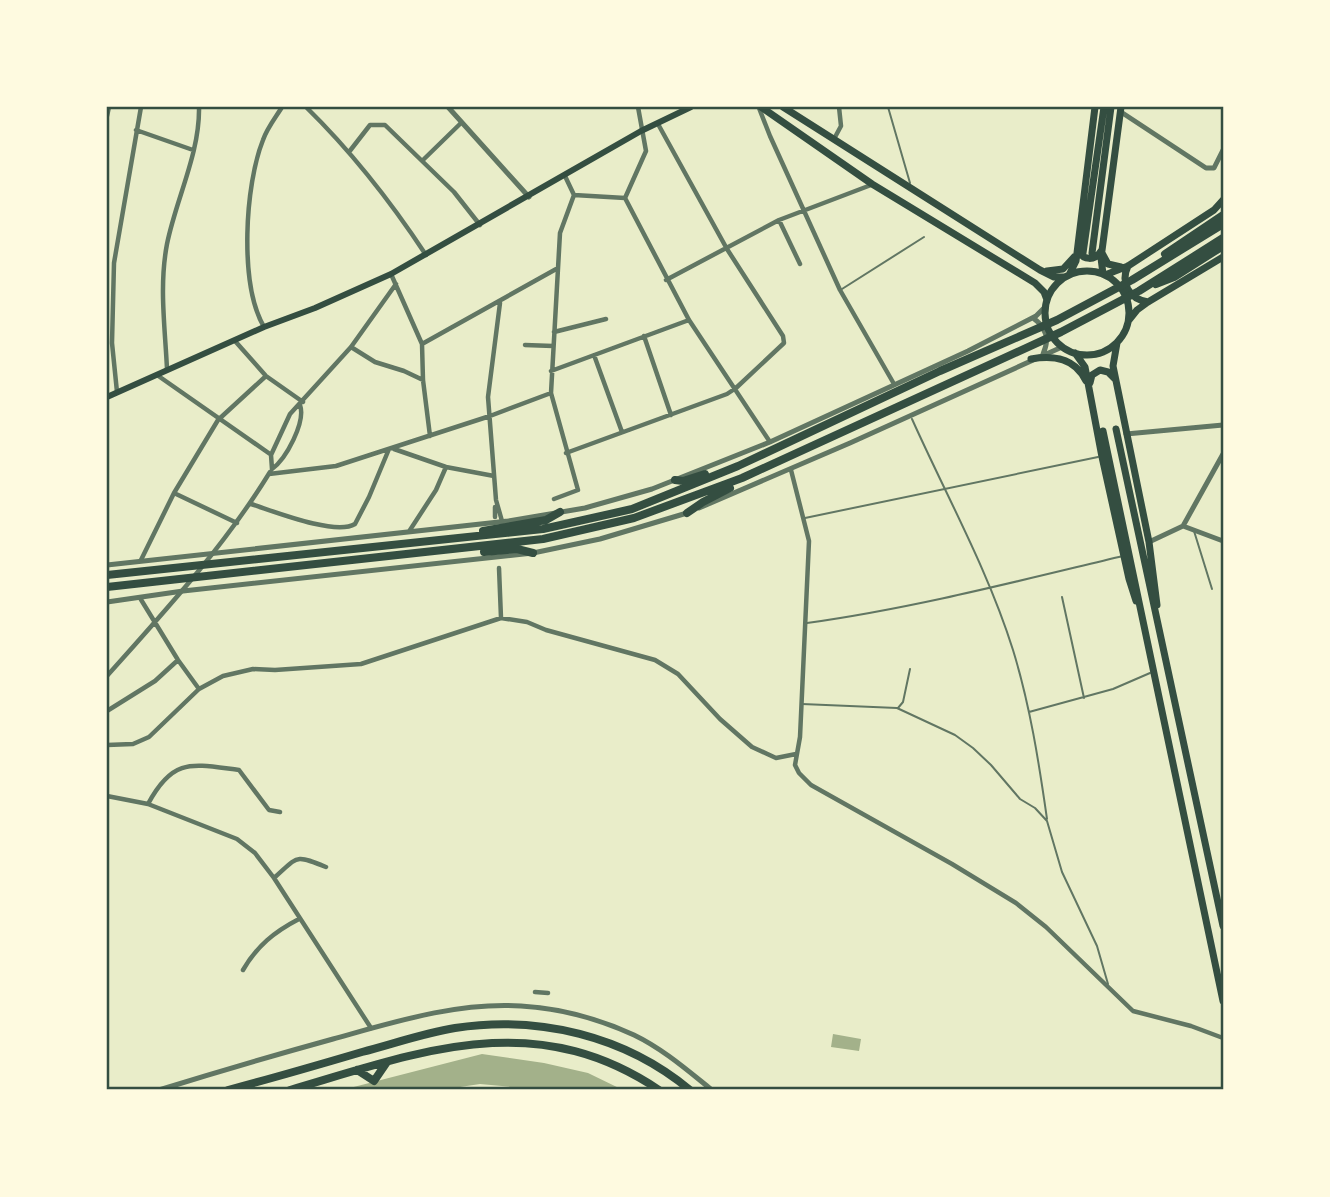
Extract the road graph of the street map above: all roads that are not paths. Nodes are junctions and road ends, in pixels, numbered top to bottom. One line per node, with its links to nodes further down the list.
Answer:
1 (109, 107): 17 (street)
2 (142, 107): 20 (street)
3 (199, 107): 23 (street)
4 (282, 107): 67 (street)
5 (306, 107): 25 (street)
6 (448, 107): 18 (street)
7 (638, 107): 21 (street)
8 (691, 107): 19 (main road)
9 (760, 107): 28 (highway); 34 (street)
10 (783, 107): 22 (highway)
11 (839, 107): 22 (street)
12 (888, 107): 29 (lane)
13 (1095, 107): 44 (highway)
14 (1104, 107): 44 (highway)
15 (1111, 107): 45 (highway)
16 (1121, 109): 24 (street); 42 (highway)
17 (107, 116)
18 (461, 123): 26 (street); 31 (street)
19 (658, 124): 21 (main road); 43 (street)
20 (136, 130): 23 (street); 72 (street)
21 (641, 131): 27 (main road); 32 (street)
22 (834, 139): 29 (highway)
23 (193, 150): 82 (street)
24 (1223, 150)
25 (349, 152): 26 (street); 46 (street)
26 (423, 160): 38 (street)
27 (565, 176): 30 (street); 31 (main road)
28 (872, 184): 34 (street); 62 (highway)
29 (911, 188): 51 (highway)
30 (574, 195): 32 (street); 50 (street)
31 (529, 197): 38 (main road)
32 (625, 198): 56 (street)
33 (1223, 200): 49 (highway)
34 (805, 209): 36 (street); 59 (street)
35 (1223, 215): 55 (highway)
36 (779, 220): 43 (street); 48 (street)
37 (1223, 224): 55 (highway)
38 (480, 225): 46 (main road)
39 (924, 237): 59 (lane)
40 (1223, 239): 58 (highway)
41 (1223, 246): 58 (highway)
42 (1102, 248): 44 (highway); 49 (highway); 53 (highway)
43 (727, 249): 56 (street); 90 (street)
44 (1080, 249): 51 (highway); 54 (highway)
45 (1092, 253)
46 (426, 256): 52 (main road)
47 (1223, 257): 60 (highway)
48 (800, 264)
49 (1128, 266): 53 (highway); 60 (highway)
50 (558, 268): 61 (street); 68 (street)
51 (1040, 270): 54 (highway)
52 (391, 274): 57 (street); 67 (main road)
53 (1104, 274): 54 (highway); 66 (highway)
54 (1067, 276): 62 (highway)
55 (1136, 278): 111 (highway)
56 (666, 280): 65 (street)
57 (396, 284): 73 (street); 76 (street)
58 (1143, 289): 116 (highway)
59 (840, 290): 88 (street)
60 (1148, 302): 66 (highway)
61 (500, 303): 73 (street); 97 (street)
62 (1046, 303): 63 (street); 77 (highway)
63 (1033, 318): 78 (street); 88 (street)
64 (606, 319): 68 (street)
65 (689, 320): 69 (street); 90 (street)
66 (1128, 321): 71 (highway)
67 (264, 327): 70 (main road)
68 (554, 332): 75 (street)
69 (644, 337): 80 (street); 95 (street)
70 (234, 341): 82 (main road); 85 (street)
71 (1116, 343): 79 (highway); 87 (highway)
72 (109, 344): 91 (street)
73 (422, 344): 86 (street)
74 (525, 345): 75 (street)
75 (553, 346): 83 (street)
76 (351, 347): 86 (street); 94 (street)
77 (1062, 347): 78 (street); 79 (highway)
78 (1044, 354): 81 (street)
79 (1075, 354): 89 (highway)
80 (594, 355): 83 (street); 102 (street)
81 (1031, 359): 89 (highway); 96 (street)
82 (167, 369): 84 (main road)
83 (551, 371): 92 (street)
84 (157, 374): 91 (main road); 98 (street)
85 (266, 376): 94 (street); 98 (street)
86 (423, 380): 104 (street)
87 (1116, 381): 89 (highway); 103 (highway)
88 (894, 384): 105 (street)
89 (1089, 387): 110 (highway)
90 (736, 388): 95 (street); 105 (street)
91 (117, 392): 93 (main road)
92 (551, 393): 97 (street); 107 (street)
93 (107, 397)
94 (302, 403): 109 (street); 114 (street)
95 (671, 415): 102 (street)
96 (910, 415): 113 (street); 118 (lane)
97 (490, 416): 104 (street); 115 (street)
98 (218, 420): 109 (street); 119 (street)
99 (1223, 425): 103 (street)
100 (1116, 429): 149 (highway)
101 (1103, 431): 153 (highway)
102 (622, 432): 107 (street)
103 (1126, 433): 134 (highway)
104 (430, 436): 106 (street)
105 (770, 442): 117 (street)
106 (390, 448): 112 (street); 114 (street); 122 (street)
107 (566, 453): 121 (street)
108 (1223, 454): 129 (street)
109 (271, 455): 114 (street)
110 (1102, 457): 118 (lane); 137 (highway)
111 (738, 466): 117 (highway); 132 (highway)
112 (446, 467): 115 (street); 130 (street)
113 (791, 470): 124 (street); 126 (street)
114 (271, 471): 122 (street)
115 (494, 476): 120 (street)
116 (742, 478): 124 (highway); 135 (highway)
117 (675, 481): 123 (street)
118 (943, 489): 126 (lane); 144 (lane)
119 (174, 493): 128 (street); 138 (street)
120 (495, 499): 125 (street); 127 (street)
121 (554, 499)
122 (251, 505): 128 (street)
123 (561, 512): 127 (street); 132 (highway)
124 (687, 513): 136 (street)
125 (495, 517)
126 (804, 518): 152 (street)
127 (502, 521): 130 (street)
128 (237, 523): 143 (street)
129 (1183, 526): 131 (street); 134 (street)
130 (410, 530): 138 (street)
131 (1194, 530): 133 (street); 145 (lane)
132 (472, 537): 141 (highway)
133 (1223, 541)
134 (1149, 542): 149 (highway)
135 (456, 550): 136 (highway); 142 (highway)
136 (533, 553): 143 (street)
137 (1124, 556): 144 (lane); 153 (highway)
138 (141, 561): 139 (street)
139 (107, 565)
140 (499, 568): 150 (street)
141 (107, 575)
142 (107, 587)
143 (185, 589): 147 (street); 151 (street)
144 (990, 589): 152 (lane); 163 (lane)
145 (1212, 590)
146 (1062, 597): 159 (lane)
147 (140, 598): 148 (street); 151 (street)
148 (108, 603)
149 (1158, 617): 173 (highway)
150 (501, 618): 158 (street); 165 (street)
151 (155, 622): 154 (street); 157 (street)
152 (804, 624): 160 (street)
153 (1146, 628): 156 (highway)
154 (178, 660): 158 (street); 162 (street)
155 (910, 669): 161 (lane)
156 (1154, 671): 159 (lane); 178 (highway)
157 (107, 676)
158 (199, 689): 164 (street)
159 (1084, 698): 163 (lane)
160 (801, 704): 161 (lane); 165 (street)
161 (897, 708): 169 (lane)
162 (107, 711)
163 (1028, 712): 169 (lane)
164 (107, 745)
165 (796, 754): 175 (street)
166 (107, 797): 167 (street)
167 (148, 804): 168 (street); 171 (street)
168 (280, 812)
169 (1047, 821): 175 (lane)
170 (326, 867): 171 (street)
171 (274, 878): 172 (street)
172 (299, 919): 174 (street); 179 (street)
173 (1223, 926)
174 (243, 970)
175 (1108, 986): 180 (street)
176 (535, 992): 177 (street)
177 (548, 993)
178 (1223, 1001)
179 (371, 1028): 184 (street); 189 (street)
180 (1223, 1038)
181 (387, 1062): 182 (highway); 183 (highway); 187 (highway)
182 (357, 1070): 183 (highway); 186 (highway)
183 (374, 1086)
184 (159, 1090)
185 (228, 1090): 188 (highway)
186 (290, 1090)
187 (659, 1090)
188 (690, 1090)
189 (712, 1090)

